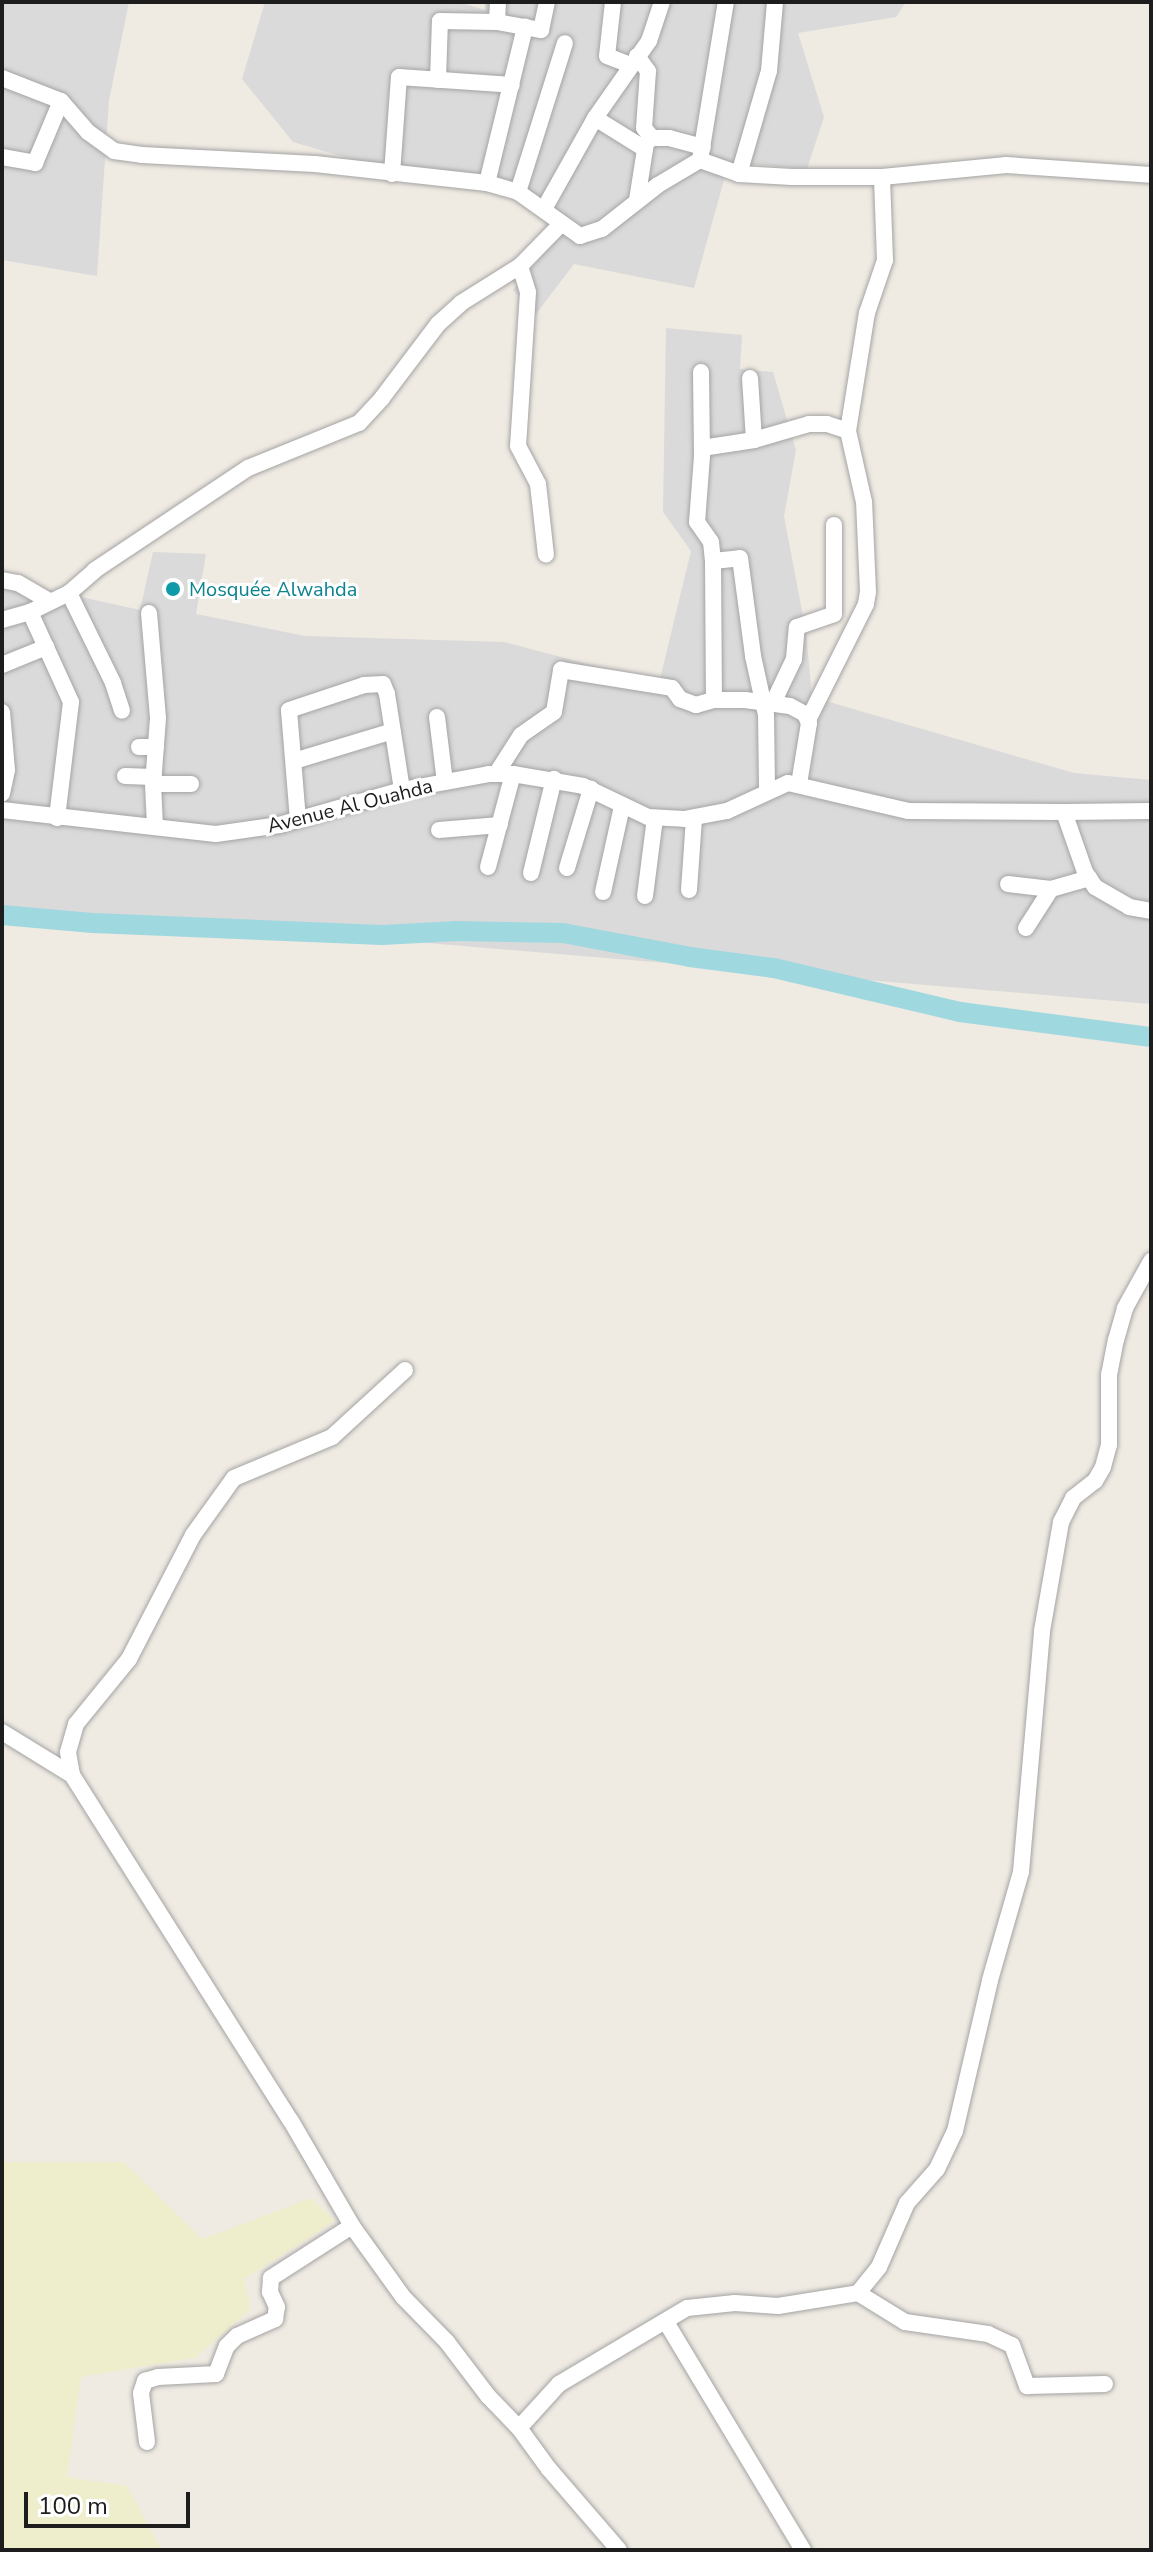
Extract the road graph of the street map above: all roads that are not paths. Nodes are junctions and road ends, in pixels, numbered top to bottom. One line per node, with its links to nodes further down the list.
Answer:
1 (498, 2): 7 (street)
2 (547, 2): 8 (street)
3 (613, 2): 10 (street)
4 (662, 2): 10 (street)
5 (726, 2): 17 (street)
6 (775, 2): 20 (street)
7 (497, 22): 8 (street); 12 (street)
8 (525, 27): 13 (street)
9 (565, 43): 24 (street)
10 (633, 61): 15 (street); 16 (street)
11 (2, 78): 14 (street)
12 (438, 80): 13 (street); 19 (street)
13 (512, 85): 23 (street)
14 (61, 101): 18 (street); 19 (street)
15 (595, 118): 16 (street); 26 (street)
16 (648, 144): 17 (street); 25 (street)
17 (701, 154): 20 (street); 25 (street)
18 (2, 157)
19 (392, 174): 23 (street)
20 (739, 174): 22 (street)
21 (1151, 175): 22 (street)
22 (882, 177): 31 (street)
23 (487, 183): 24 (street)
24 (518, 192): 26 (street)
25 (637, 200): 27 (street)
26 (544, 209): 27 (street)
27 (560, 225): 28 (street)
28 (520, 266): 35 (street); 38 (street)
29 (701, 372): 33 (street)
30 (750, 378): 32 (street)
31 (848, 431): 32 (street); 50 (street)
32 (754, 440): 33 (street)
33 (702, 448): 36 (street)
34 (834, 525): 46 (street)
35 (546, 555)
36 (713, 561): 45 (street); 46 (street)
37 (2, 580): 39 (street)
38 (69, 593): 39 (street); 47 (street)
39 (49, 601): 40 (street)
40 (30, 612): 42 (street); 43 (street)
41 (149, 613): 56 (street)
42 (2, 620)
43 (46, 647): 44 (street); 68 (street)
44 (2, 665)
45 (714, 700): 46 (street); 53 (street)
46 (767, 702): 50 (street); 62 (street)
47 (122, 711)
48 (2, 715): 63 (street)
49 (437, 717): 57 (street)
50 (808, 720): 59 (street)
51 (393, 731): 52 (street); 52 (street); 61 (street)
52 (294, 761): 71 (street)
53 (504, 774): 55 (street, Avenue Al Ouahda); 57 (street, Avenue Al Ouahda); 72 (street)
54 (125, 776): 56 (street)
55 (554, 779): 60 (street, Avenue Al Ouahda); 77 (street)
56 (153, 780): 58 (street); 73 (street)
57 (445, 782): 61 (street, Avenue Al Ouahda)
58 (191, 784)
59 (799, 784): 62 (street, Avenue Al Ouahda); 67 (street, Avenue Al Ouahda)
60 (591, 789): 64 (street, Avenue Al Ouahda); 76 (street)
61 (402, 790): 71 (street, Avenue Al Ouahda)
62 (767, 790): 70 (street, Avenue Al Ouahda)
63 (2, 793)
64 (622, 806): 69 (street, Avenue Al Ouahda); 82 (street)
65 (2, 810): 68 (street, Avenue Al Ouahda)
66 (1151, 811): 67 (street, Avenue Al Ouahda)
67 (1064, 812): 78 (street)
68 (57, 818): 73 (street, Avenue Al Ouahda)
69 (655, 818): 70 (street, Avenue Al Ouahda); 83 (street)
70 (694, 818): 81 (street)
71 (298, 820): 73 (street, Avenue Al Ouahda)
72 (500, 825): 74 (street); 75 (street)
73 (155, 827)
74 (439, 830)
75 (488, 867)
76 (567, 868)
77 (531, 873)
78 (1089, 878): 80 (street); 84 (street)
79 (1008, 884): 80 (street)
80 (1051, 889): 85 (street)
81 (689, 890)
82 (603, 892)
83 (645, 896)
84 (1151, 911)
85 (1026, 928)
86 (1151, 1261): 91 (street)
87 (405, 1370): 89 (street)
88 (2, 1732): 89 (street)
89 (72, 1775): 90 (street)
90 (352, 2226): 94 (street); 95 (street)
91 (858, 2293): 92 (street); 93 (street)
92 (666, 2322): 94 (street); 97 (street)
93 (1105, 2384)
94 (519, 2428): 96 (street)
95 (147, 2442)
96 (619, 2550)
97 (803, 2550)

